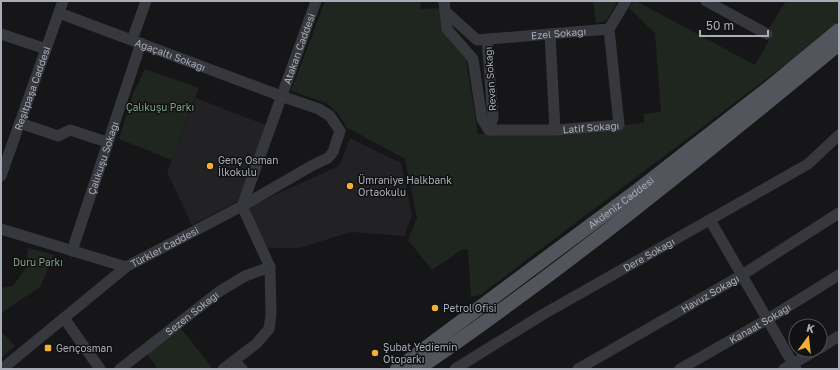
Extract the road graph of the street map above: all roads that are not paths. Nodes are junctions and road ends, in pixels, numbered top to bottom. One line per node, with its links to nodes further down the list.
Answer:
1 (63, 1): 7 (street, Reşitpaşa Caddesi)
2 (146, 1): 14 (street, Çalıkuşu Sokağı)
3 (316, 1): 17 (street, Atakan Caddesi)
4 (626, 1): 8 (street)
5 (711, 2): 12 (street)
6 (445, 6): 13 (street, Revan Sokağı); 19 (street, Revan Sokağı)
7 (59, 13): 14 (street, Ağaçaltı Sokağı); 16 (street, Reşitpaşa Caddesi)
8 (609, 28): 11 (street, Ezel Sokağı); 20 (street, Latif Sokağı)
9 (839, 30): 45 (main road, Akdeniz Caddesi)
10 (1, 34): 16 (street)
11 (550, 34): 13 (street, Ezel Sokağı); 20 (street)
12 (767, 34)
13 (482, 40): 19 (street, Revan Sokağı)
14 (136, 42): 17 (street, Ağaçaltı Sokağı); 22 (street, Çalıkuşu Sokağı)
15 (839, 44): 46 (main road, Akdeniz Caddesi)
16 (46, 49): 18 (street, Reşitpaşa Caddesi)
17 (281, 96): 23 (street, Ağaçaltı Sokağı); 25 (street)
18 (20, 123): 22 (street); 24 (street, Reşitpaşa Caddesi)
19 (489, 130): 20 (street, Latif Sokağı)
20 (555, 130)
21 (839, 135): 27 (street, Dere Sokağı)
22 (107, 142): 29 (street, Çalıkuşu Sokağı)
23 (328, 158): 25 (street, Türkler Caddesi)
24 (1, 176)
25 (242, 206): 30 (street, Türkler Caddesi); 31 (street)
26 (839, 213): 32 (street, Havuz Sokağı)
27 (710, 220): 32 (street); 47 (street, Dere Sokağı)
28 (1, 229): 29 (street)
29 (72, 251): 30 (street)
30 (126, 267): 34 (street, Türkler Caddesi)
31 (270, 267): 39 (street); 43 (street, Sezen Sokağı)
32 (742, 275): 35 (street); 48 (street, Havuz Sokağı)
33 (839, 275): 35 (street, Kanaat Sokağı)
34 (64, 318): 41 (street, Türkler Caddesi); 42 (street)
35 (768, 319): 40 (street); 49 (street, Kanaat Sokağı)
36 (839, 336): 37 (street)
37 (828, 343)
38 (804, 358): 40 (street)
39 (238, 365): 44 (street)
40 (791, 367)
41 (2, 369)
42 (100, 369)
43 (120, 369)
44 (223, 369)
45 (397, 369)
46 (418, 369)
47 (455, 369)
48 (578, 369)
49 (680, 369)

